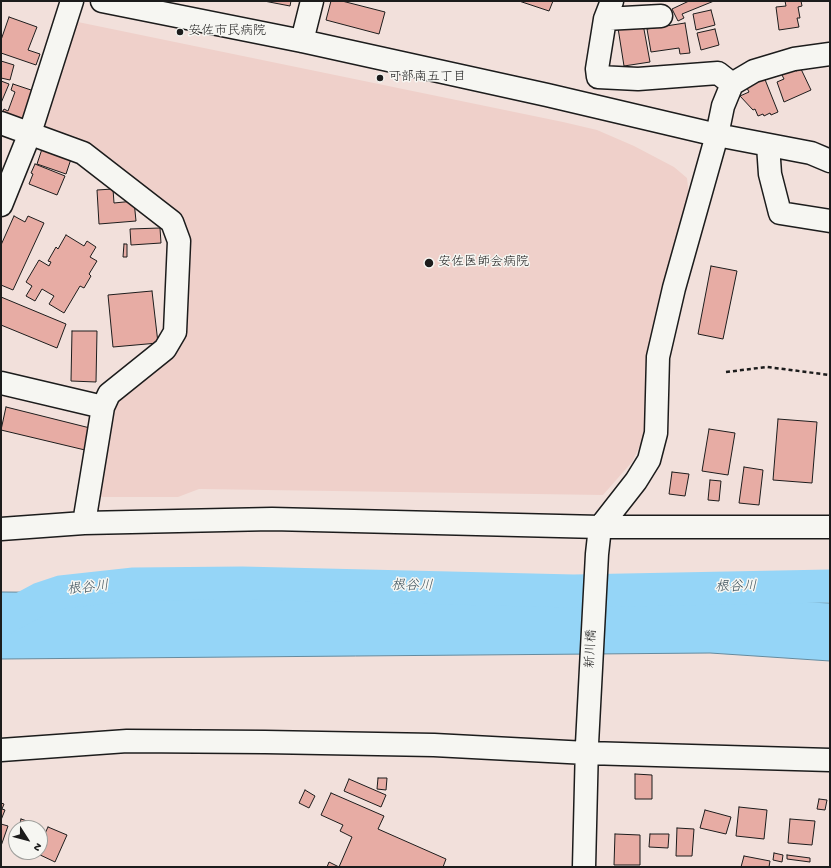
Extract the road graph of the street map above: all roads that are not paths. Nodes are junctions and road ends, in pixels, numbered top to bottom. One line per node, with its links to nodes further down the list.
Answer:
1 (72, 1): 10 (street)
2 (102, 1): 6 (street)
3 (312, 1): 6 (street)
4 (608, 10): 5 (street); 8 (street)
5 (661, 16)
6 (302, 41): 11 (street)
7 (830, 54): 8 (street)
8 (732, 84): 11 (street)
9 (1, 123): 10 (street)
10 (30, 133): 14 (street); 17 (street)
11 (717, 135): 12 (street); 19 (street)
12 (768, 145): 13 (street); 15 (street)
13 (830, 161)
14 (1, 205)
15 (830, 220)
16 (1, 382): 17 (street)
17 (103, 407): 18 (street)
18 (84, 522): 19 (street); 21 (street)
19 (600, 527): 20 (street); 22 (street); 24 (street, 新川橋)
20 (830, 527)
21 (1, 529)
22 (830, 539)
23 (34, 747): 24 (street); 25 (street); 26 (street)
24 (587, 749): 27 (street); 28 (street, 新川橋)
25 (1, 750)
26 (1, 760)
27 (830, 760)
28 (584, 867)

